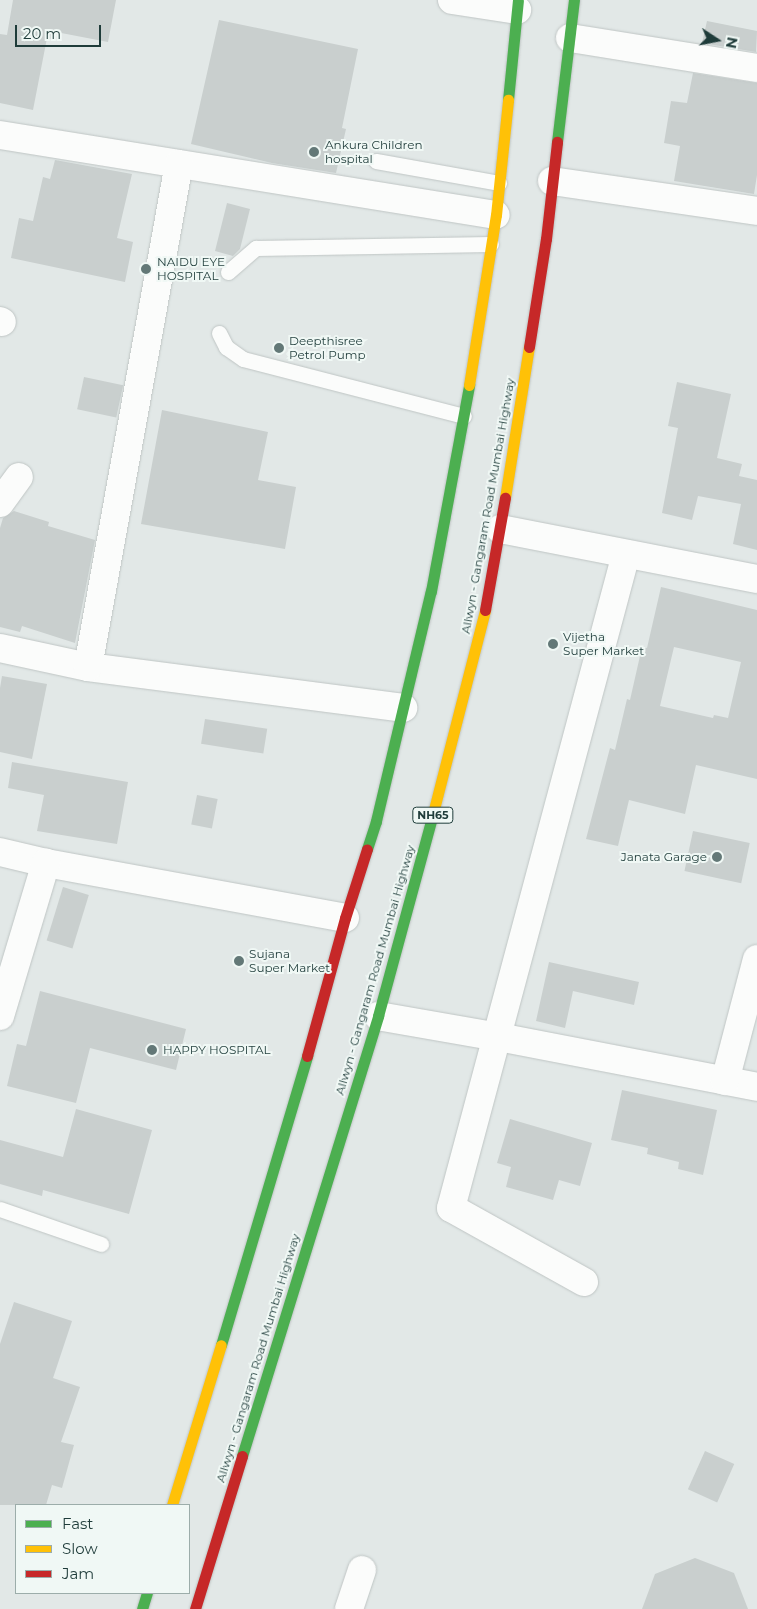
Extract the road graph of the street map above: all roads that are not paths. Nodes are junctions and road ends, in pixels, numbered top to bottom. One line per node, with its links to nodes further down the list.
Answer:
1 (452, 0): 3 (street)
2 (574, 0): 4 (highway, Allwyn - Gangaram Road Mumbai Highway / NH65)
3 (518, 5): 10 (highway)
4 (570, 38): 5 (street); 9 (highway, Allwyn - Gangaram Road Mumbai Highway / NH65)
5 (757, 68)
6 (0, 135): 8 (street)
7 (376, 161): 10 (lane)
8 (179, 164): 12 (street); 23 (street)
9 (552, 181): 11 (street); 19 (highway, Allwyn - Gangaram Road Mumbai Highway / NH65)
10 (499, 183): 12 (highway)
11 (757, 212)
12 (496, 215): 13 (highway)
13 (491, 244): 14 (lane); 16 (highway)
14 (228, 272)
15 (219, 333): 16 (lane)
16 (464, 416): 24 (highway)
17 (19, 477): 18 (street)
18 (0, 503)
19 (500, 529): 20 (street); 30 (highway, Allwyn - Gangaram Road Mumbai Highway / NH65)
20 (626, 554): 21 (street); 31 (street)
21 (757, 579)
22 (0, 648): 23 (street)
23 (88, 667): 24 (street)
24 (402, 708): 27 (highway)
25 (0, 852): 26 (street)
26 (46, 863): 27 (street); 29 (street)
27 (345, 918): 37 (highway)
28 (757, 959): 32 (street)
29 (0, 1016)
30 (378, 1016): 31 (street); 41 (highway, Allwyn - Gangaram Road Mumbai Highway / NH65)
31 (498, 1037): 32 (street); 36 (street)
32 (725, 1081): 33 (street)
33 (757, 1087)
34 (0, 1209): 35 (lane)
35 (101, 1244)
36 (584, 1282)
37 (172, 1504)
38 (362, 1570): 42 (street)
39 (146, 1594): 40 (highway)
40 (142, 1609)
41 (195, 1609)
42 (349, 1609)

